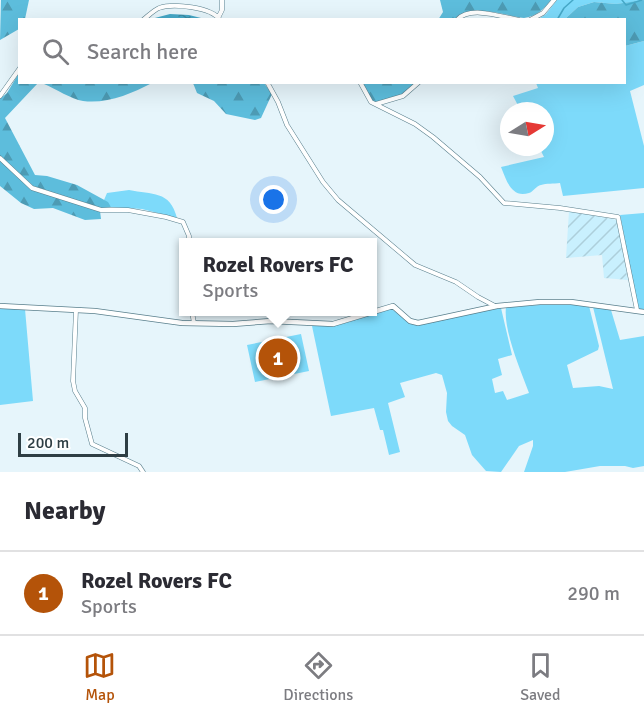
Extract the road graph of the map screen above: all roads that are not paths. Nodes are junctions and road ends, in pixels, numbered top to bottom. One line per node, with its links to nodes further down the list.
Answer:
1 (222, 0): 4 (street)
2 (554, 0): 7 (street)
3 (146, 18): 4 (street)
4 (220, 18)
5 (459, 18): 6 (street)
6 (508, 18)
7 (534, 18)
8 (18, 71): 12 (street)
9 (268, 84): 17 (street)
10 (361, 84): 13 (street)
11 (417, 84): 13 (street)
12 (0, 96)
13 (375, 104): 19 (street)
14 (0, 158): 15 (street)
15 (189, 238)
16 (0, 306): 18 (main road)
17 (497, 306): 19 (main road); 20 (main road)
18 (76, 310): 24 (main road); 25 (street)
19 (637, 310): 21 (main road)
20 (377, 311)
21 (644, 312)
22 (193, 316): 24 (street)
23 (360, 316): 24 (main road)
24 (194, 323)
25 (143, 472)

